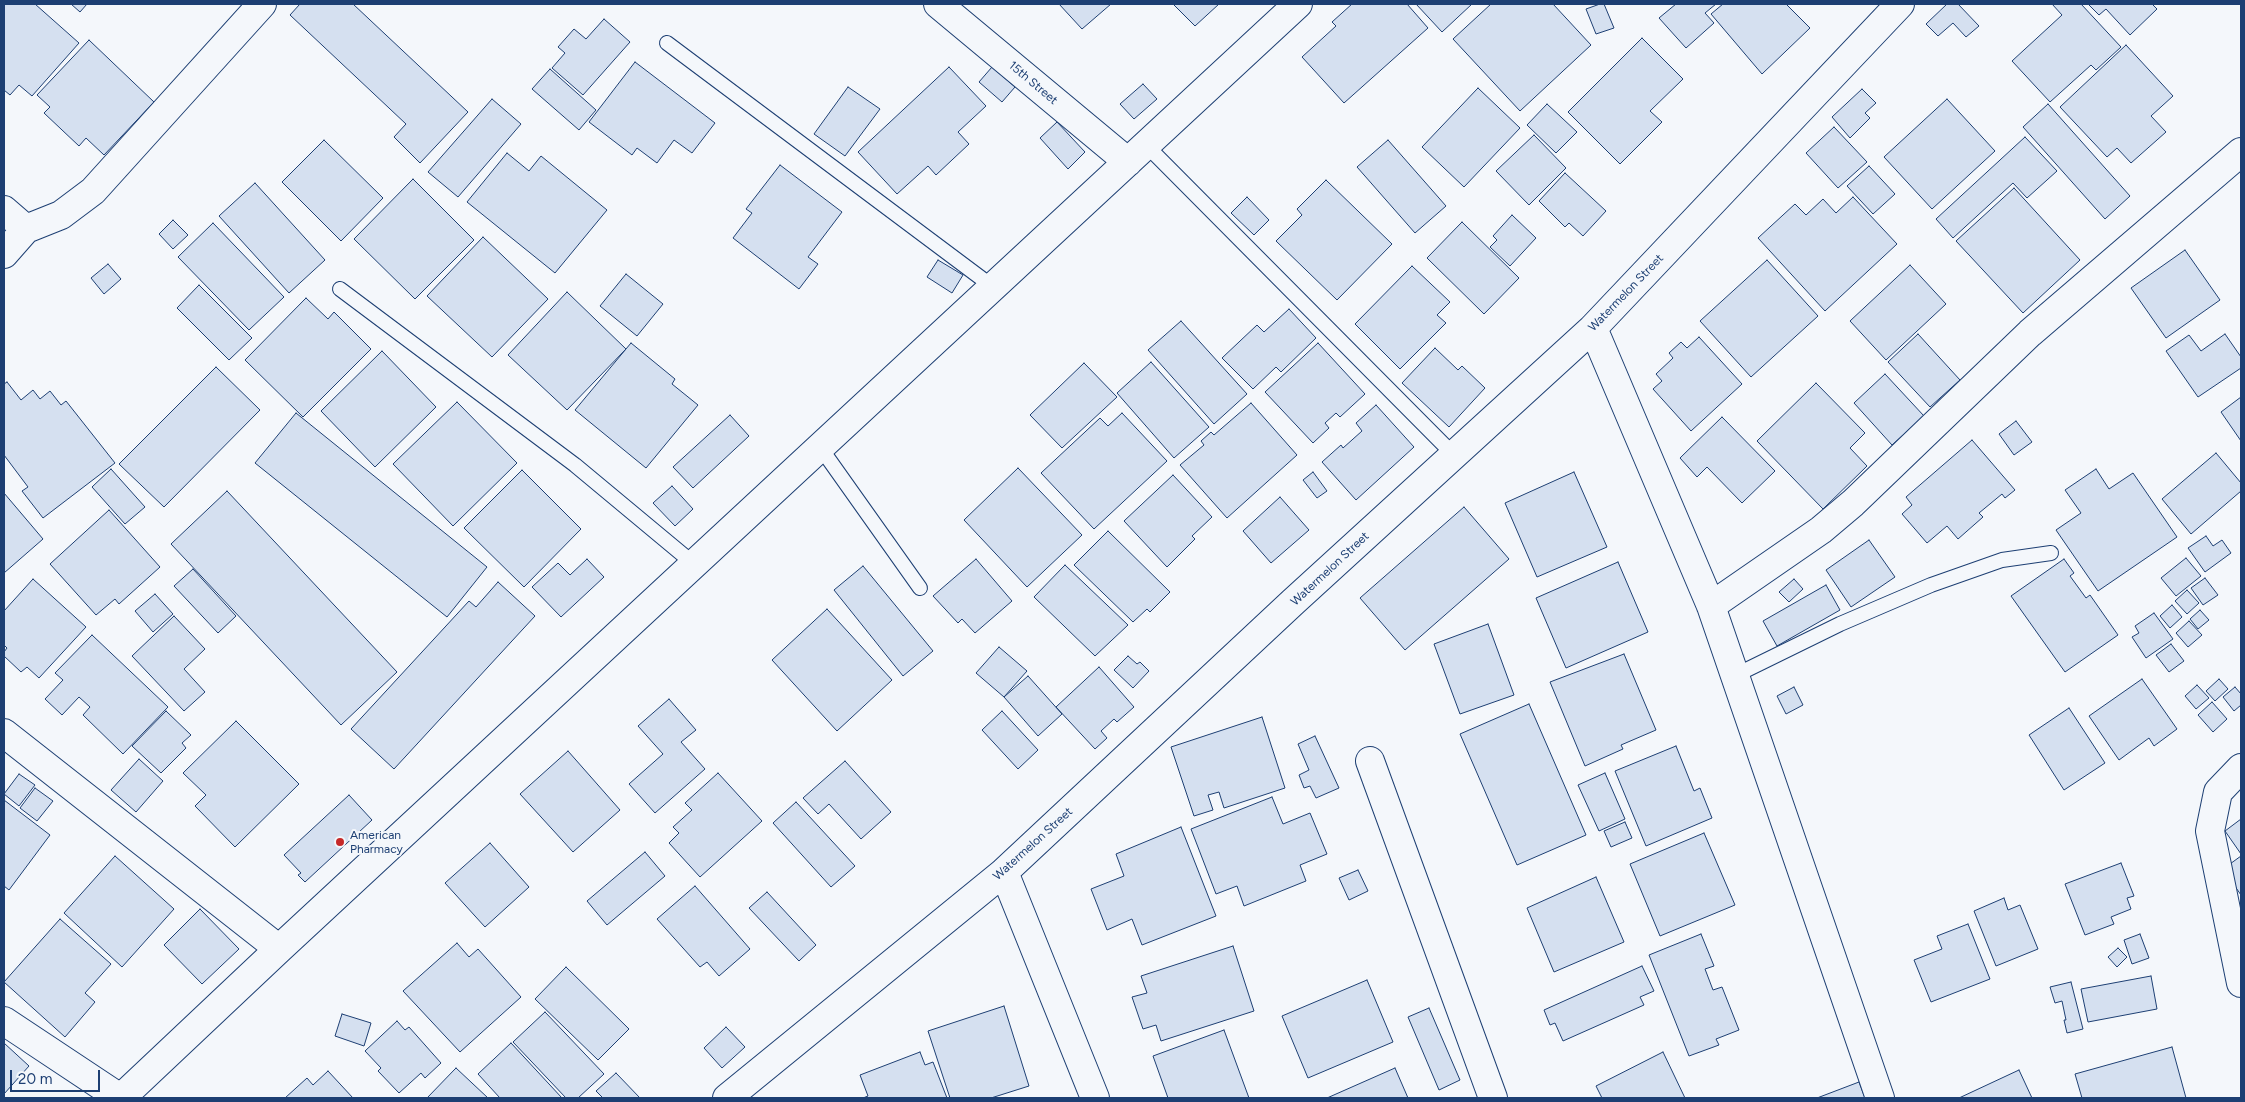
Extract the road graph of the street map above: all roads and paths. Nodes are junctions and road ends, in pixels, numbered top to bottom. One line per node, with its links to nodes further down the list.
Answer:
1 (262, 4): 9 (street)
2 (1298, 4): 7 (street)
3 (1900, 4): 13 (street, Watermelon Street)
4 (941, 5): 7 (street, 15th Street)
5 (667, 43): 11 (lane)
6 (2241, 152): 19 (street)
7 (1137, 153): 11 (street); 15 (lane)
8 (4, 210): 9 (street)
9 (26, 229): 10 (street)
10 (4, 254)
11 (993, 287): 14 (street)
12 (340, 289): 17 (lane)
13 (1593, 328): 15 (street, Watermelon Street); 19 (street)
14 (820, 447): 17 (street); 18 (lane)
15 (1454, 455): 24 (street, Watermelon Street)
16 (2051, 553): 20 (lane)
17 (694, 564): 25 (street)
18 (920, 588)
19 (1711, 606): 20 (street)
20 (1736, 675): 32 (street)
21 (4, 733): 25 (street)
22 (1370, 760): 31 (street)
23 (2241, 768): 26 (street)
24 (1004, 872): 29 (street, Watermelon Street); 30 (street)
25 (279, 949): 28 (street)
26 (2241, 983)
27 (4, 1021): 28 (street)
28 (121, 1098)
29 (727, 1098)
30 (1095, 1098)
31 (1494, 1098)
32 (1880, 1098)

